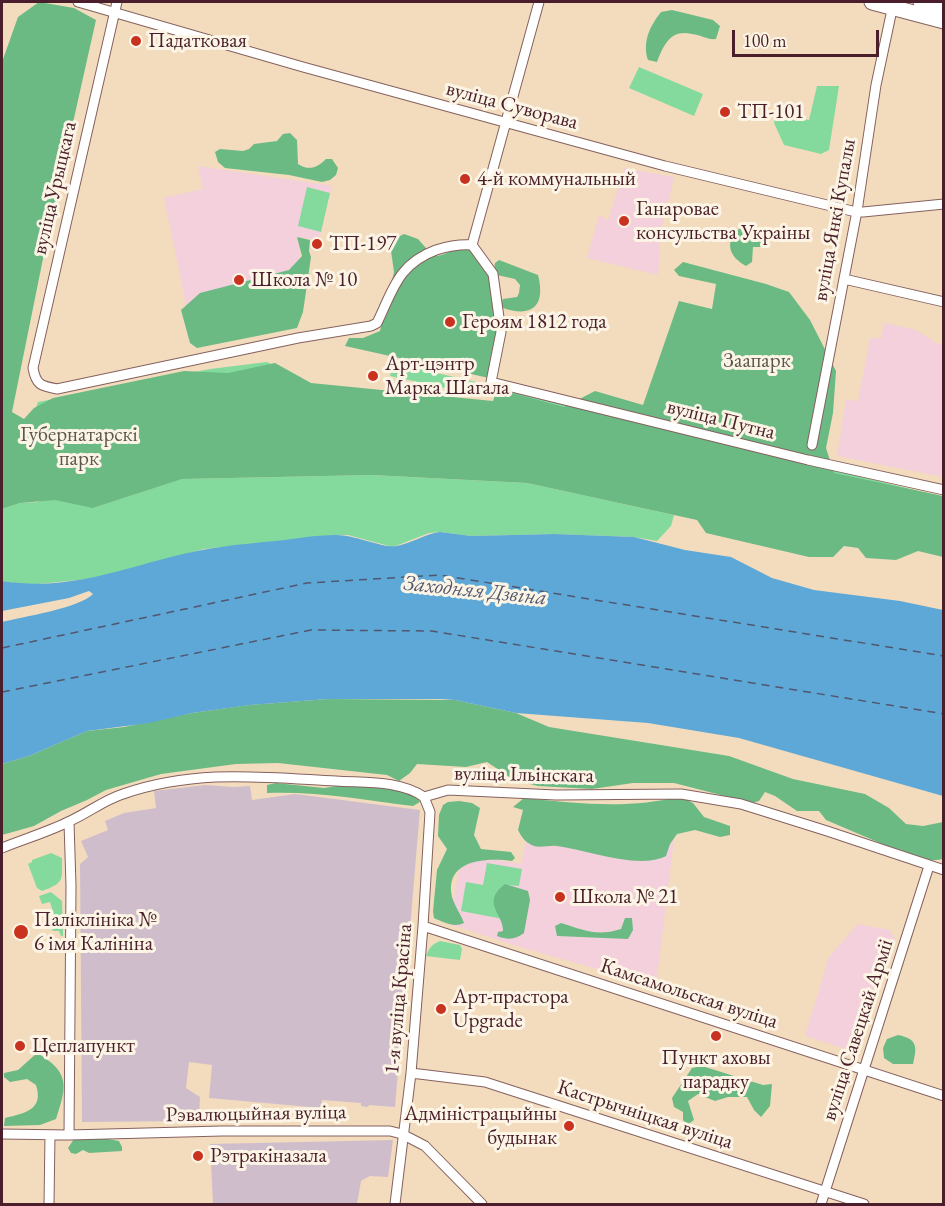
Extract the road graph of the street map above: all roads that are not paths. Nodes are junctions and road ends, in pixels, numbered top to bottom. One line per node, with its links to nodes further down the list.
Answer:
1 (78, 2): 8 (street, вуліца Суворава)
2 (117, 2): 8 (street, вуліца Урыцкага)
3 (539, 2): 10 (street)
4 (872, 2): 6 (main road)
5 (921, 2): 7 (main road)
6 (893, 4): 9 (main road); 12 (street, вуліца Янкі Купалы)
7 (944, 8)
8 (114, 12): 10 (street, вуліца Суворава); 13 (street, вуліца Урыцкага)
9 (944, 21)
10 (505, 123): 12 (street, вуліца Суворава); 13 (street)
11 (944, 204): 12 (street, вуліца Суворава)
12 (857, 211): 14 (street, вуліца Янкі Купалы)
13 (472, 245): 17 (street, вуліца Путна)
14 (844, 279): 15 (street); 16 (street, вуліца Янкі Купалы)
15 (944, 302)
16 (812, 445)
17 (944, 490)
18 (424, 797): 19 (street, вуліца Ільінскага); 21 (street, вуліца Ільінскага); 23 (street, 1-я вуліца Красіна)
19 (69, 822): 20 (street, вуліца Ільінскага); 30 (street)
20 (2, 848)
21 (929, 866): 22 (street, вуліца Ільінскага); 24 (street, вуліца Савецкай Арміі)
22 (944, 870)
23 (423, 926): 24 (street, Камсамольская вуліца); 25 (street, 1-я вуліца Красіна)
24 (864, 1071): 26 (street, Камсамольская вуліца); 31 (street, вуліца Савецкай Арміі)
25 (411, 1072): 28 (street, 1-я вуліца Красіна); 31 (street, Кастрычніцкая вуліца)
26 (944, 1096)
27 (2, 1134): 29 (street, Рэвалюцыйная вуліца)
28 (402, 1134): 30 (street, Рэвалюцыйная вуліца); 33 (street, 1-я вуліца Красіна); 34 (street, Рэвалюцыйная вуліца)
29 (50, 1135): 30 (street, Рэвалюцыйная вуліца); 32 (street)
30 (69, 1135)
31 (825, 1192): 35 (street, вуліца Савецкай Арміі); 36 (street, Кастрычніцкая вуліца)
32 (49, 1204)
33 (395, 1204)
34 (482, 1204)
35 (821, 1204)
36 (864, 1204)

